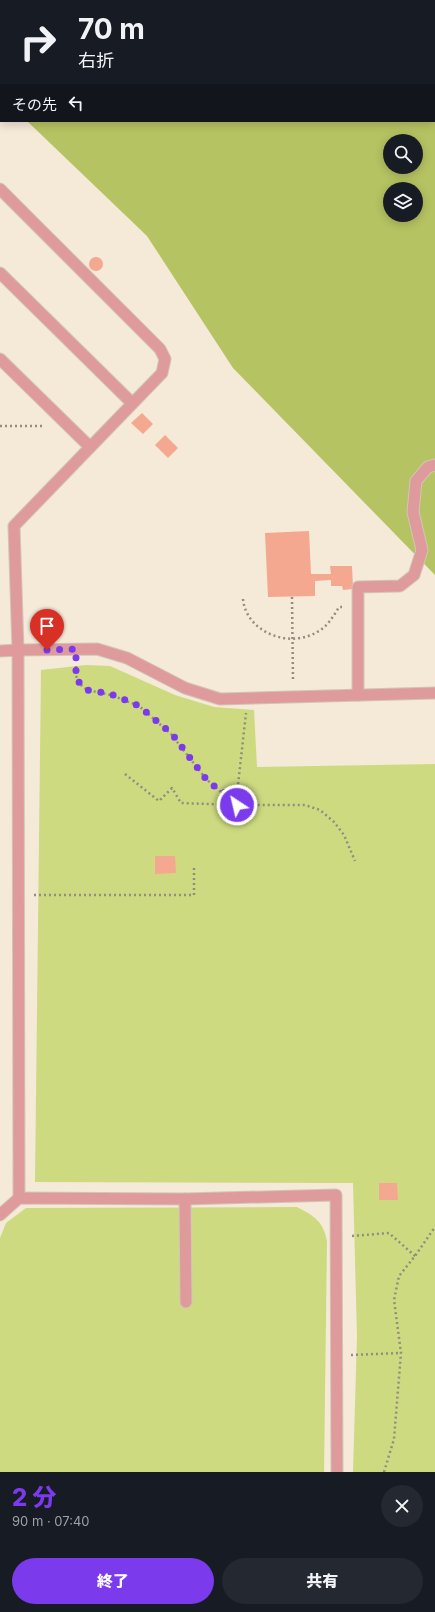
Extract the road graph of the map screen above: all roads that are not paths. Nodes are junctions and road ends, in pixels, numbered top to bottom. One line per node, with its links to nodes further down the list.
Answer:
1 (0, 189): 4 (lane)
2 (0, 273): 4 (lane)
3 (0, 359): 5 (lane)
4 (132, 403): 5 (lane)
5 (90, 447): 7 (lane)
6 (435, 465): 10 (lane)
7 (18, 650): 8 (lane); 10 (lane); 11 (lane)
8 (0, 651)
9 (435, 693): 10 (lane)
10 (358, 695)
11 (19, 1198): 12 (lane); 13 (lane)
12 (185, 1199): 14 (lane); 15 (lane)
13 (0, 1216)
14 (186, 1302)
15 (337, 1472)

